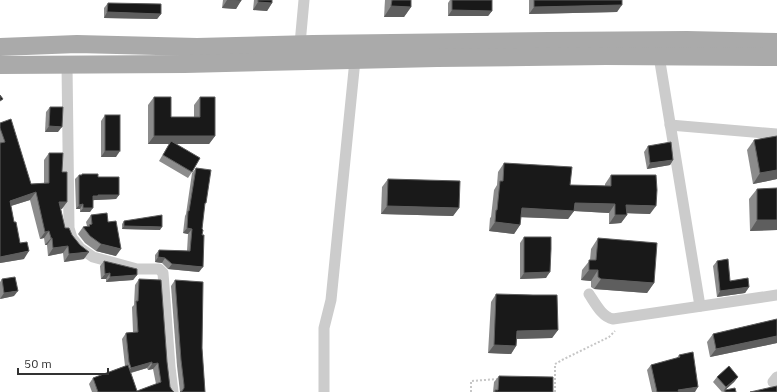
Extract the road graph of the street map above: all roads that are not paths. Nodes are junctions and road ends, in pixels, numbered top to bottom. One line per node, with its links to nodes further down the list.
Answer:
1 (304, 0): 3 (street)
2 (777, 42): 3 (main road)
3 (300, 44): 4 (main road)
4 (0, 48)
5 (659, 56): 6 (main road); 7 (main road); 10 (street)
6 (777, 57)
7 (355, 60): 8 (main road); 16 (street)
8 (67, 64): 9 (main road); 15 (street)
9 (0, 65)
10 (670, 125): 11 (street); 14 (street)
11 (777, 134)
12 (589, 294): 14 (street)
13 (777, 295): 14 (street)
14 (700, 306)
15 (173, 392)
16 (324, 392)

